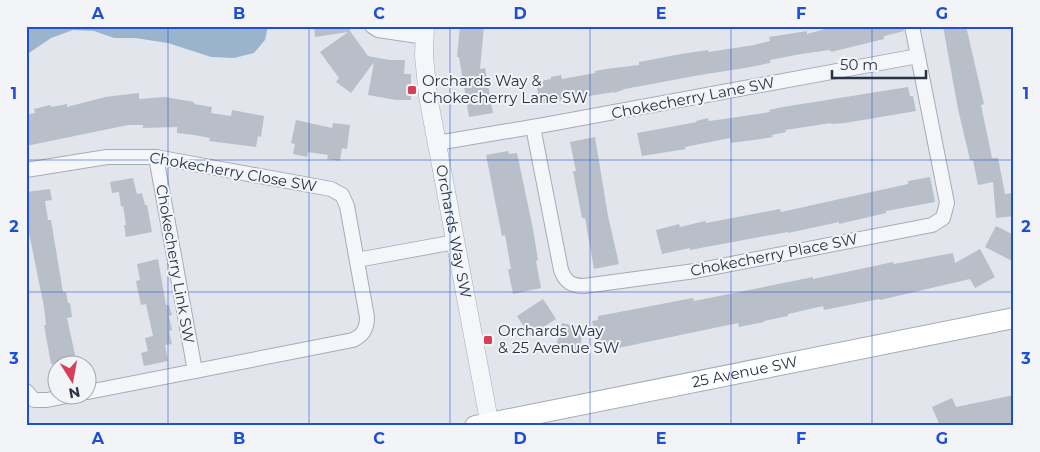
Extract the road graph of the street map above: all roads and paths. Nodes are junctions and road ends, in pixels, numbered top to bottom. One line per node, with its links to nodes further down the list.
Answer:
1 (372, 26): 3 (street, Orchards Way SW)
2 (912, 26): 4 (street, Chokecherry Place SW)
3 (425, 32): 6 (street, Orchards Way SW)
4 (918, 56): 5 (street, Chokecherry Lane SW); 5 (street, Chokecherry Place SW)
5 (533, 127): 6 (street, Chokecherry Lane SW)
6 (437, 143): 9 (street, Orchards Way SW)
7 (156, 157): 8 (street, Chokecherry Close SW); 10 (street, Chokecherry Close SW); 12 (street, Chokecherry Link SW)
8 (26, 170)
9 (456, 242): 10 (street); 16 (street, Orchards Way SW)
10 (357, 260): 12 (street, Chokecherry Close SW)
11 (1014, 318): 16 (main road, 25 Avenue SW)
12 (195, 371): 13 (street, Chokecherry Close SW)
13 (98, 390)
14 (26, 391): 15 (street)
15 (48, 399)
16 (484, 425)

